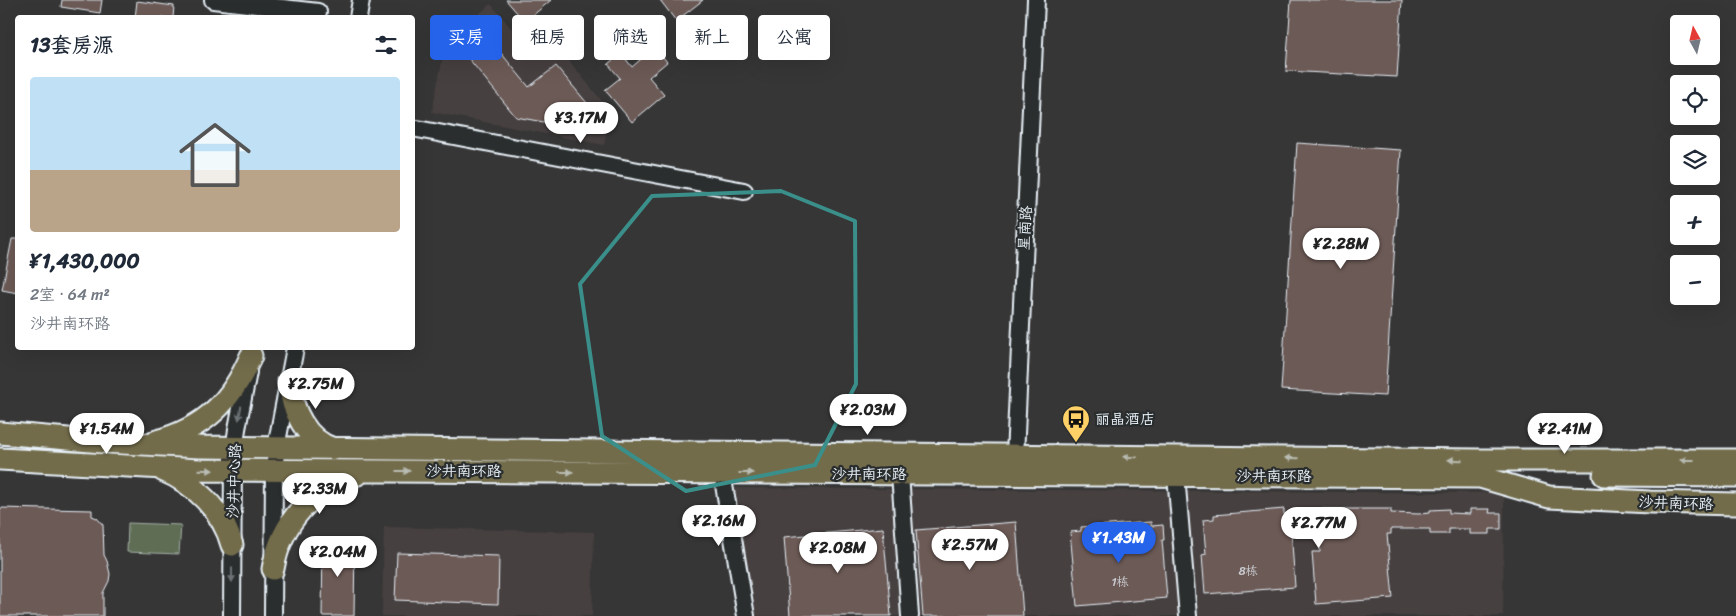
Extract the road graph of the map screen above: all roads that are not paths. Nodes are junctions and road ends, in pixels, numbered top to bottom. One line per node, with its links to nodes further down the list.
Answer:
1 (213, 0): 4 (street)
2 (361, 0): 5 (street)
3 (1036, 0): 17 (street, 星南路)
4 (319, 10)
5 (358, 15)
6 (415, 129): 7 (street)
7 (744, 191)
8 (295, 350): 10 (street)
9 (252, 352): 13 (main road); 14 (street, 沙井中心路, one-way to 14)
10 (289, 382): 15 (street); 16 (main road)
11 (0, 433): 12 (main road, 沙井南环路)
12 (78, 440): 13 (main road, 沙井南环路); 20 (main road)
13 (139, 445): 14 (main road, 沙井南环路)
14 (235, 448): 15 (main road, 沙井南环路); 23 (street, 沙井中心路)
15 (276, 448): 16 (main road, 沙井南环路); 24 (street)
16 (335, 449): 17 (main road, 沙井南环路)
17 (1014, 456): 22 (main road, 沙井南环路, one-way to 17)
18 (0, 459): 20 (main road, 沙井南环路)
19 (1736, 460): 22 (main road, 沙井南环路, one-way to 22)
20 (74, 464): 21 (main road, 沙井南环路)
21 (157, 468): 23 (main road, 沙井南环路, one-way to 23); 33 (main road)
22 (1480, 469): 28 (main road, 沙井南环路); 30 (main road); 32 (main road, 沙井南环路)
23 (233, 470): 24 (main road, 沙井南环路); 33 (street, 沙井中心路)
24 (274, 470): 25 (main road, 沙井南环路); 34 (street)
25 (375, 471): 26 (main road, 沙井南环路, one-way to 26); 34 (main road)
26 (722, 473): 27 (main road, 沙井南环路, one-way to 27); 37 (street)
27 (900, 474): 28 (main road, 沙井南环路); 38 (street)
28 (1176, 476): 39 (street)
29 (1736, 476): 30 (main road)
30 (1647, 482): 31 (main road)
31 (1736, 490)
32 (1736, 504)
33 (232, 545): 35 (street, 沙井中心路, one-way to 35)
34 (273, 569): 36 (street)
35 (232, 616)
36 (273, 616)
37 (746, 616)
38 (910, 616)
39 (1188, 616)

